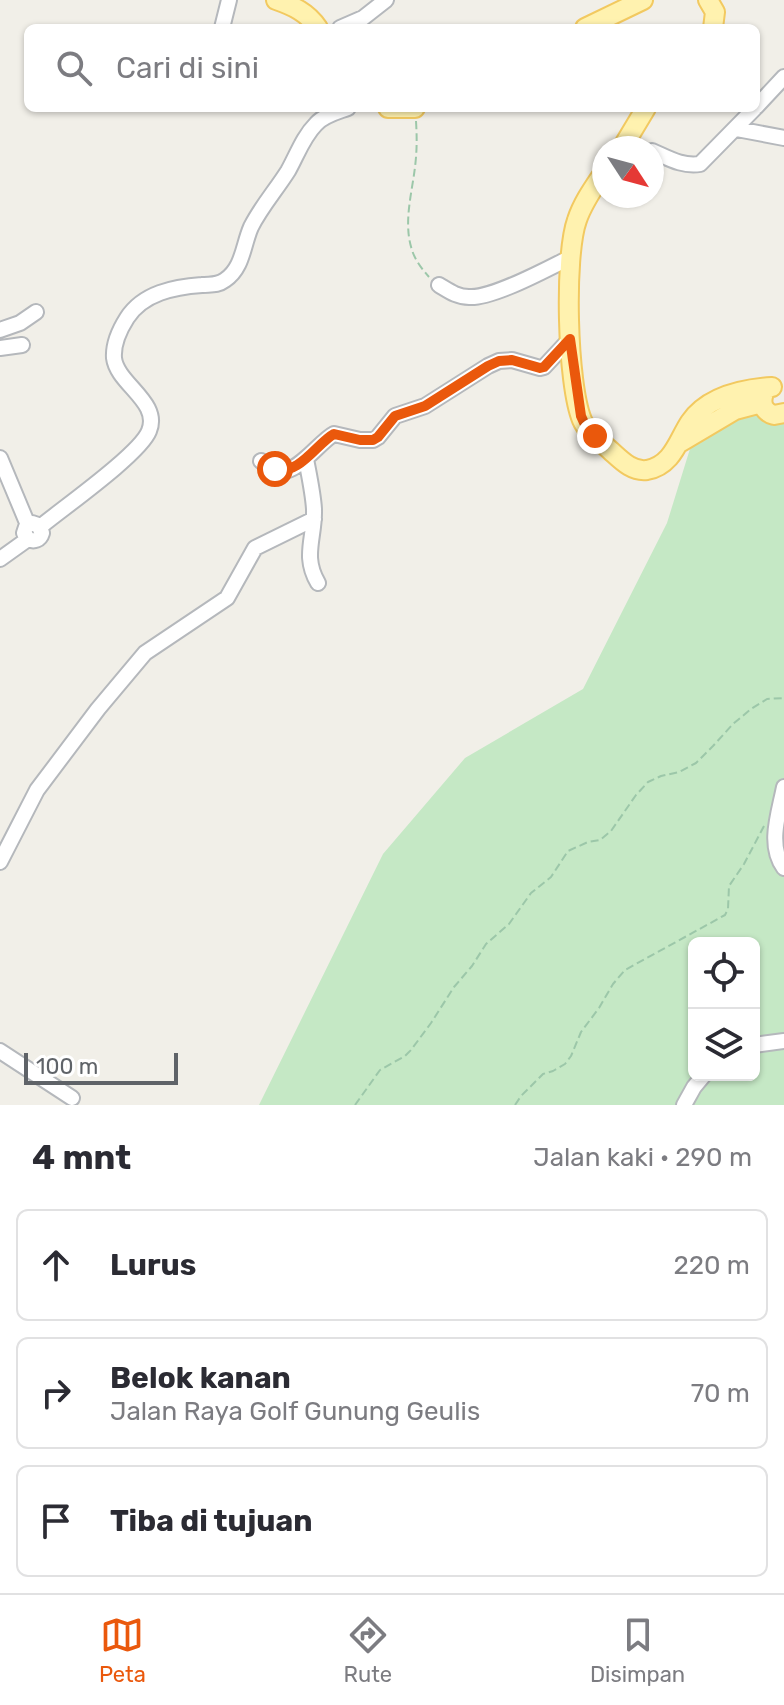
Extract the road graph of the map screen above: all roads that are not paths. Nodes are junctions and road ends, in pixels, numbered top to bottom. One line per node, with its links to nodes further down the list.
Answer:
1 (229, 0): 6 (street)
2 (276, 0): 7 (main road)
3 (386, 0): 8 (street)
4 (643, 0): 9 (main road)
5 (708, 0): 10 (main road)
6 (223, 24)
7 (315, 24)
8 (349, 24)
9 (592, 24)
10 (714, 24)
11 (784, 77): 12 (street)
12 (760, 104)
13 (338, 112): 34 (street)
14 (644, 112): 17 (main road)
15 (752, 112): 16 (street)
16 (737, 129): 18 (street); 19 (street)
17 (630, 136)
18 (784, 138)
19 (664, 156)
20 (592, 190): 21 (main road)
21 (571, 257): 22 (street); 25 (main road)
22 (439, 285)
23 (36, 312): 24 (street)
24 (0, 330)
25 (570, 339): 28 (main road); 31 (street)
26 (22, 345): 27 (street)
27 (0, 348)
28 (772, 393): 29 (main road)
29 (784, 413)
30 (0, 458): 34 (street)
31 (306, 459): 32 (street); 33 (street)
32 (261, 461)
33 (314, 519): 36 (street); 38 (street)
34 (32, 530): 35 (street)
35 (0, 559)
36 (318, 583)
37 (784, 787): 39 (street)
38 (0, 862)
39 (784, 868)
40 (784, 1041): 41 (street)
41 (760, 1044)
42 (0, 1051): 44 (street)
43 (699, 1081): 45 (street)
44 (72, 1098)
45 (684, 1105)

